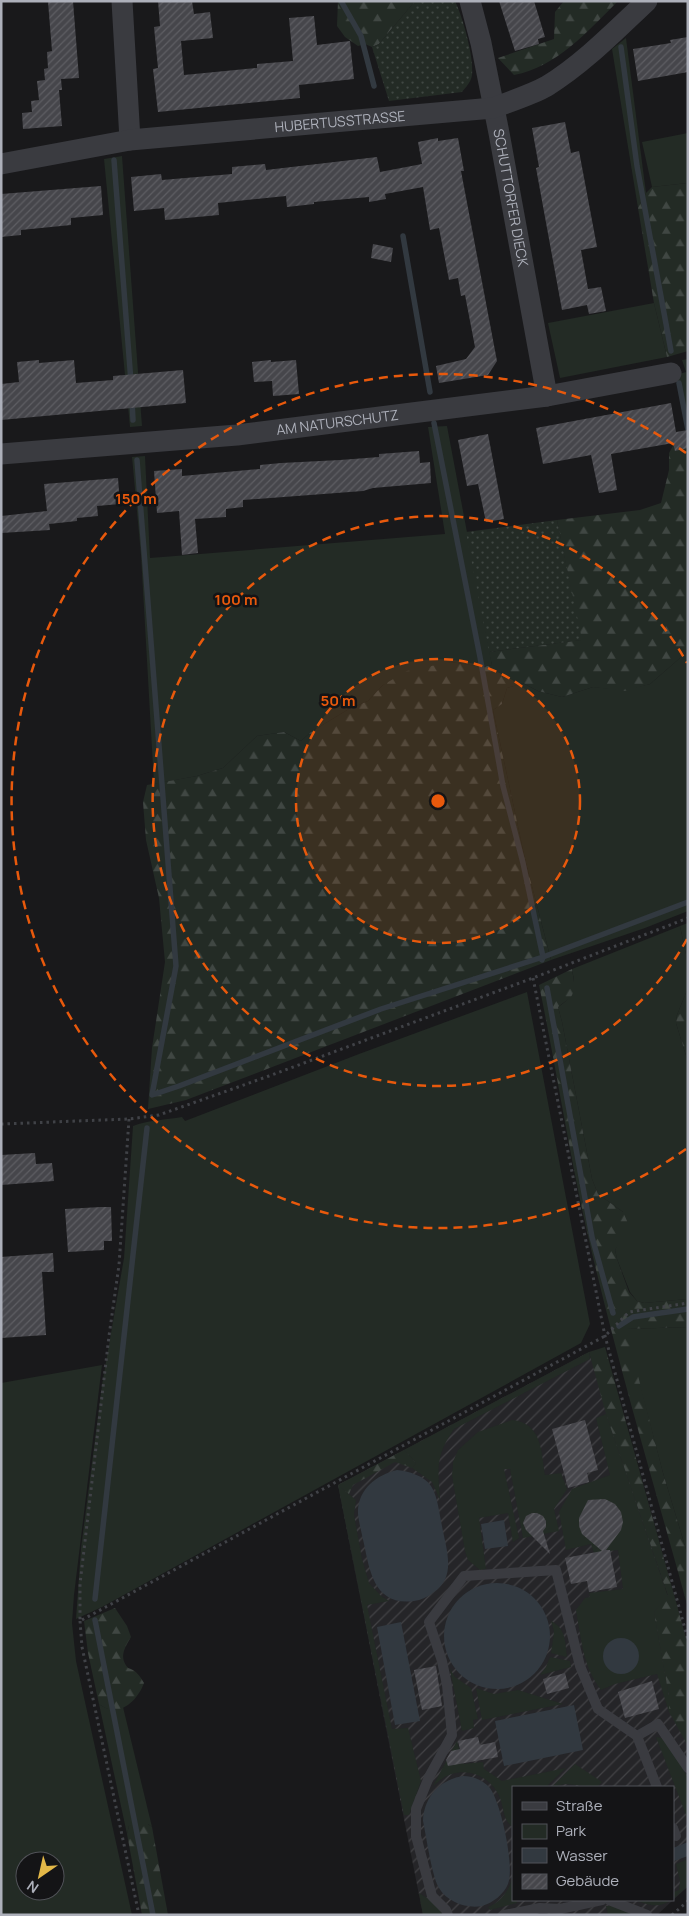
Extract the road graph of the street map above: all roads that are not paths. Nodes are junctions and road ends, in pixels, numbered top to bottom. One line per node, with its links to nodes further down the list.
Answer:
1 (122, 1): 5 (street)
2 (470, 1): 4 (street, SCHUTTORFER DIECK)
3 (647, 1): 4 (street, HUBERTUSSTRASSE)
4 (493, 108): 5 (street, HUBERTUSSTRASSE); 8 (street, SCHUTTORFER DIECK)
5 (130, 140): 6 (street, HUBERTUSSTRASSE)
6 (1, 164)
7 (671, 373): 8 (street, AM NATURSCHUTZ)
8 (547, 396): 9 (street, AM NATURSCHUTZ)
9 (1, 454)
10 (637, 1736): 11 (lane); 12 (lane); 15 (lane)
11 (688, 1768)
12 (657, 1786)
13 (597, 1901): 16 (lane)
14 (611, 1901): 17 (lane)
15 (448, 1915)
16 (504, 1915)
17 (647, 1915)

